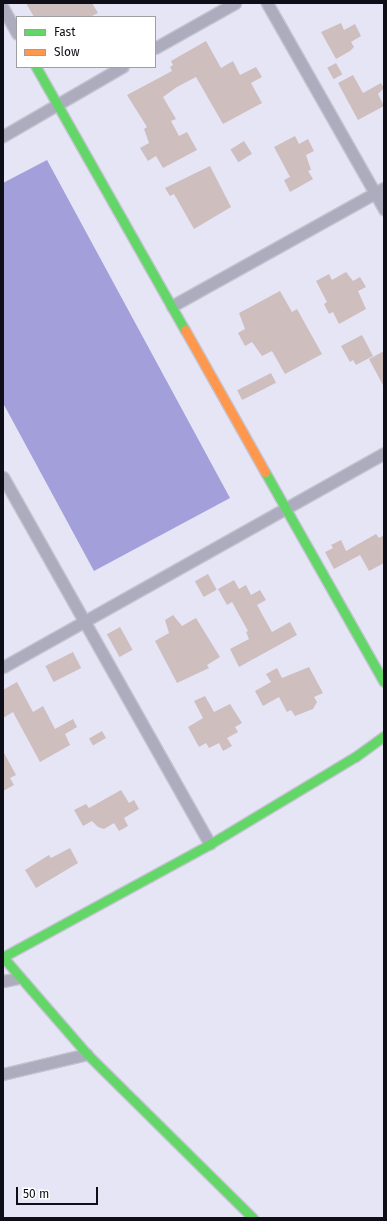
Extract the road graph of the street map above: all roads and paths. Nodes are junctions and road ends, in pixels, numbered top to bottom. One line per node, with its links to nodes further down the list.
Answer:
1 (235, 3): 5 (street)
2 (267, 3): 10 (street)
3 (3, 8): 4 (street)
4 (16, 31)
5 (156, 47)
6 (37, 68): 8 (street)
7 (120, 68): 8 (street)
8 (57, 104): 9 (street); 12 (street)
9 (3, 136)
10 (379, 190): 11 (street); 12 (street)
11 (384, 209)
12 (172, 306): 15 (street)
13 (384, 453): 15 (street)
14 (3, 478): 16 (street)
15 (286, 509): 16 (street); 18 (street)
16 (85, 622): 17 (street); 20 (street)
17 (3, 667)
18 (384, 682)
19 (384, 736): 20 (street)
20 (210, 844): 21 (street)
21 (3, 957): 22 (street)
22 (18, 978): 23 (street); 24 (street)
23 (3, 981)
24 (87, 1054): 25 (street); 26 (street)
25 (3, 1074)
26 (253, 1218)

